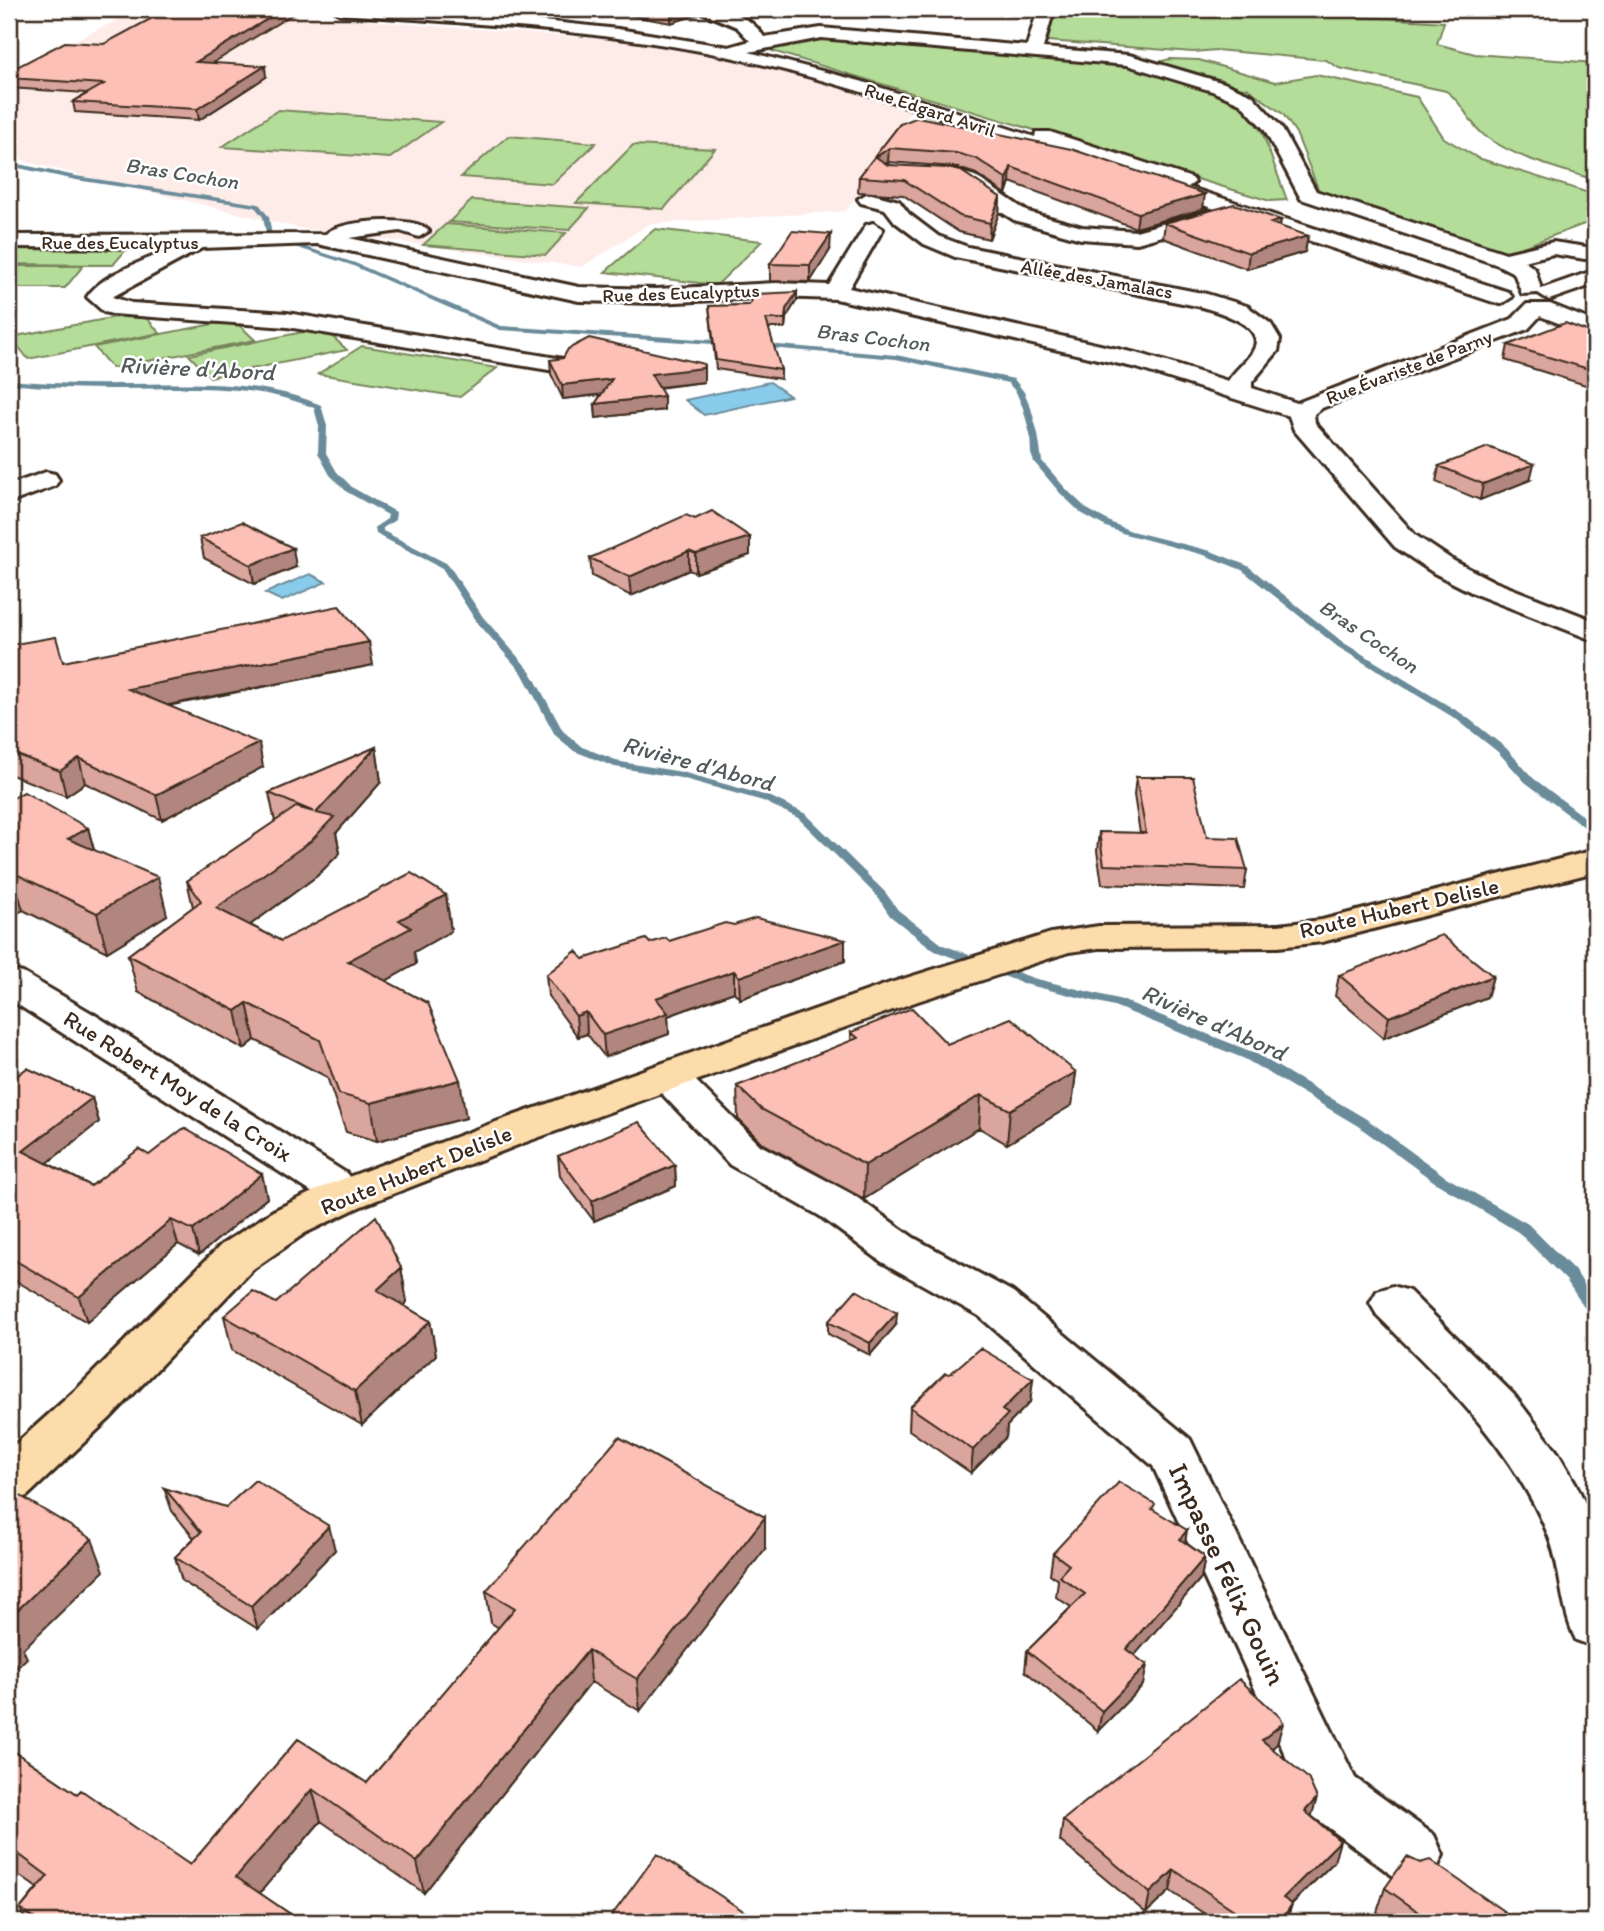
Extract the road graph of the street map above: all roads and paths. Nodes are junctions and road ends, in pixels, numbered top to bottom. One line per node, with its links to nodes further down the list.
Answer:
1 (340, 9): 4 (street, Rue Edgard Avril)
2 (702, 9): 9 (street)
3 (1046, 9): 12 (street)
4 (403, 10): 5 (street, Rue Edgard Avril); 11 (street, Rue Edgard Avril)
5 (489, 26): 6 (street); 7 (street, Rue Edgard Avril); 8 (street)
6 (465, 36)
7 (653, 39): 10 (street); 11 (street, Rue Edgard Avril)
8 (531, 40)
9 (759, 43): 11 (street); 12 (street)
10 (570, 46)
11 (734, 51): 17 (street, Rue Edgard Avril)
12 (1033, 54): 14 (street)
13 (1175, 56): 14 (street)
14 (1129, 60): 24 (street)
15 (936, 173): 17 (street, Allée des Jamalacs)
16 (868, 200): 31 (street, Allée des Jamalacs)
17 (1247, 206): 27 (street, Rue Edgard Avril)
18 (873, 229): 26 (street)
19 (419, 231): 20 (street)
20 (317, 238): 22 (street, Rue des Eucalyptus); 26 (street, Rue des Eucalyptus)
21 (9, 241): 22 (street, Rue des Eucalyptus)
22 (204, 243): 30 (street)
23 (1585, 253): 24 (street)
24 (1506, 260): 27 (street)
25 (1595, 277): 27 (street, Rue Évariste de Parny)
26 (836, 292): 31 (street, Rue des Eucalyptus)
27 (1529, 302): 28 (street, Rue Edgard Avril); 29 (street, Rue Edgard Avril); 32 (street, Rue Évariste de Parny)
28 (1595, 319)
29 (1595, 330)
30 (555, 364)
31 (1240, 391): 32 (street, Rue des Eucalyptus)
32 (1301, 412): 35 (street, Rue Évariste de Parny)
33 (46, 480): 34 (street)
34 (9, 495)
35 (1595, 632)
36 (1595, 861): 38 (main road, Route Hubert Delisle)
37 (9, 982): 39 (street, Rue Robert Moy de la Croix)
38 (668, 1078): 39 (main road, Route Hubert Delisle); 43 (street, Impasse Félix Gouin)
39 (343, 1196): 41 (main road, Route Hubert Delisle)
40 (1393, 1303): 42 (street)
41 (9, 1481)
42 (1595, 1623)
43 (1413, 1855)

